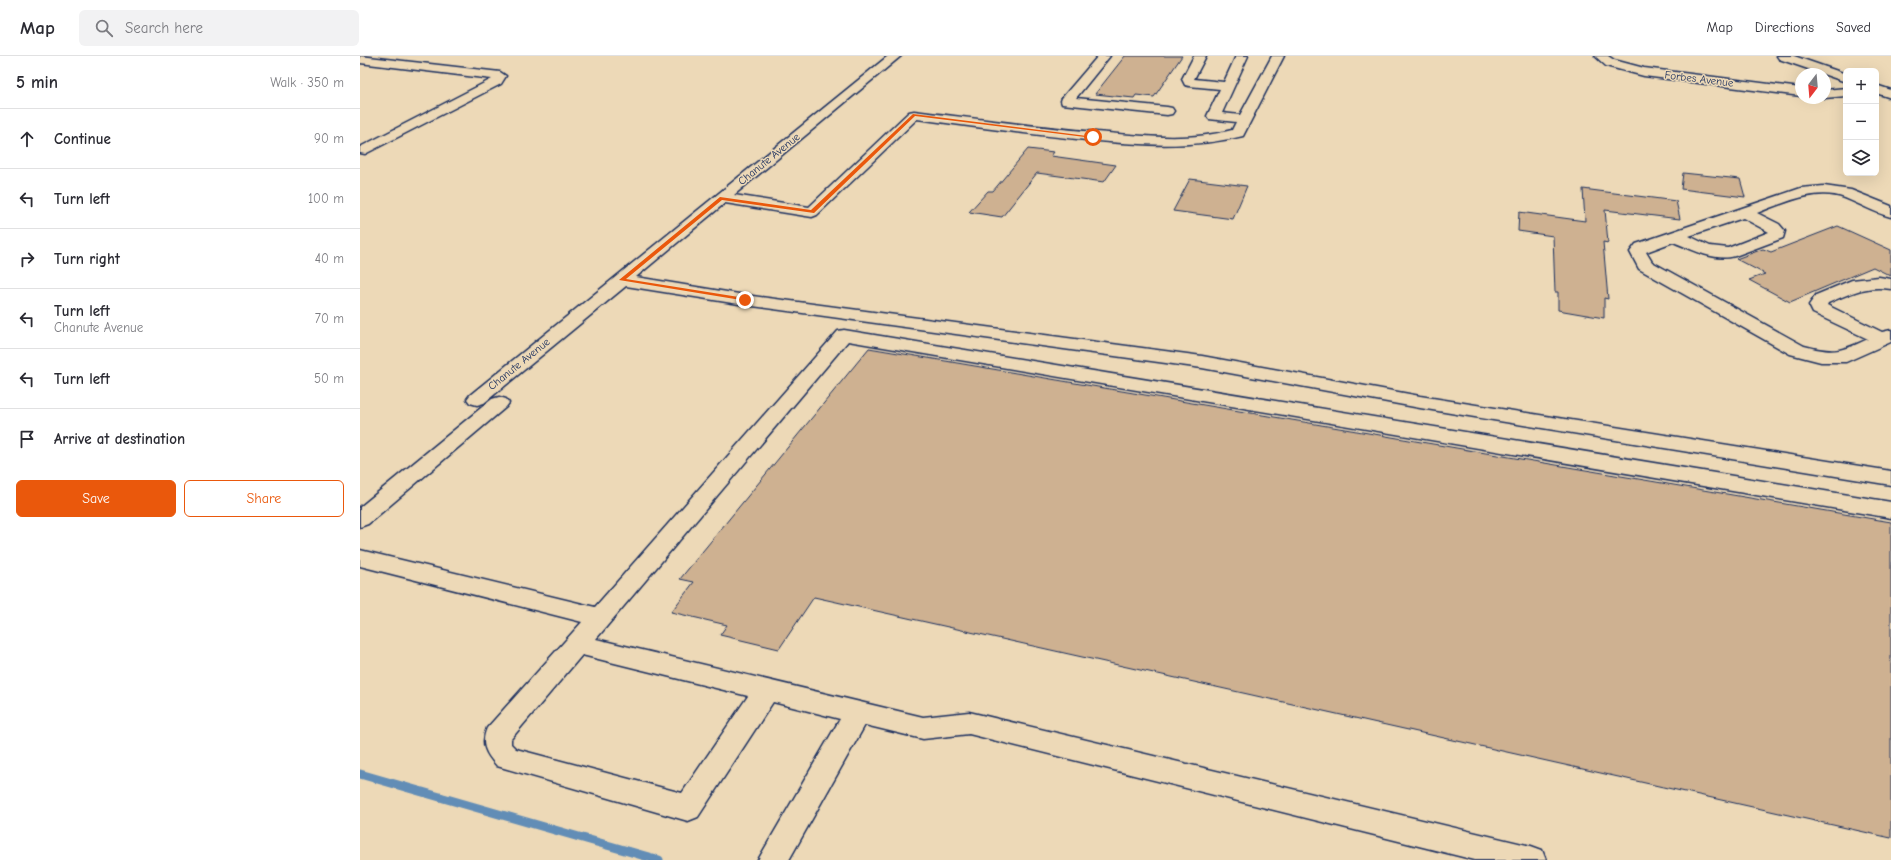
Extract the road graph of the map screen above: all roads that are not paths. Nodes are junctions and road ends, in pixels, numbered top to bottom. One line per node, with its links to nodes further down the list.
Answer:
1 (895, 56): 19 (street, Chanute Avenue)
2 (1104, 56): 16 (street)
3 (1200, 56): 10 (street)
4 (1242, 56): 10 (street)
5 (1278, 56): 17 (street)
6 (1601, 56): 12 (street, Forbes Avenue)
7 (1788, 57): 9 (street)
8 (360, 59): 18 (street)
9 (1843, 77)
10 (1227, 86): 17 (street)
11 (1879, 90): 15 (street)
12 (1795, 91)
13 (1843, 92): 14 (street)
14 (1831, 93)
15 (1891, 94)
16 (1167, 111)
17 (1244, 119): 19 (street)
18 (362, 151)
19 (722, 198): 23 (street, Chanute Avenue)
20 (1744, 212): 21 (street); 22 (street); 22 (street)
21 (1891, 212)
22 (1674, 236): 25 (street)
23 (622, 280): 26 (street, Chanute Avenue); 28 (street)
24 (1891, 284): 25 (street)
25 (1887, 337)
26 (477, 399)
27 (499, 403): 30 (street)
28 (1891, 478)
29 (1891, 510): 32 (street)
30 (360, 518)
31 (360, 558): 32 (street)
32 (600, 617): 33 (street)
33 (577, 644): 34 (street); 34 (street)
34 (767, 690): 35 (street)
35 (858, 712): 36 (street); 37 (street)
36 (773, 860)
37 (1531, 860)

